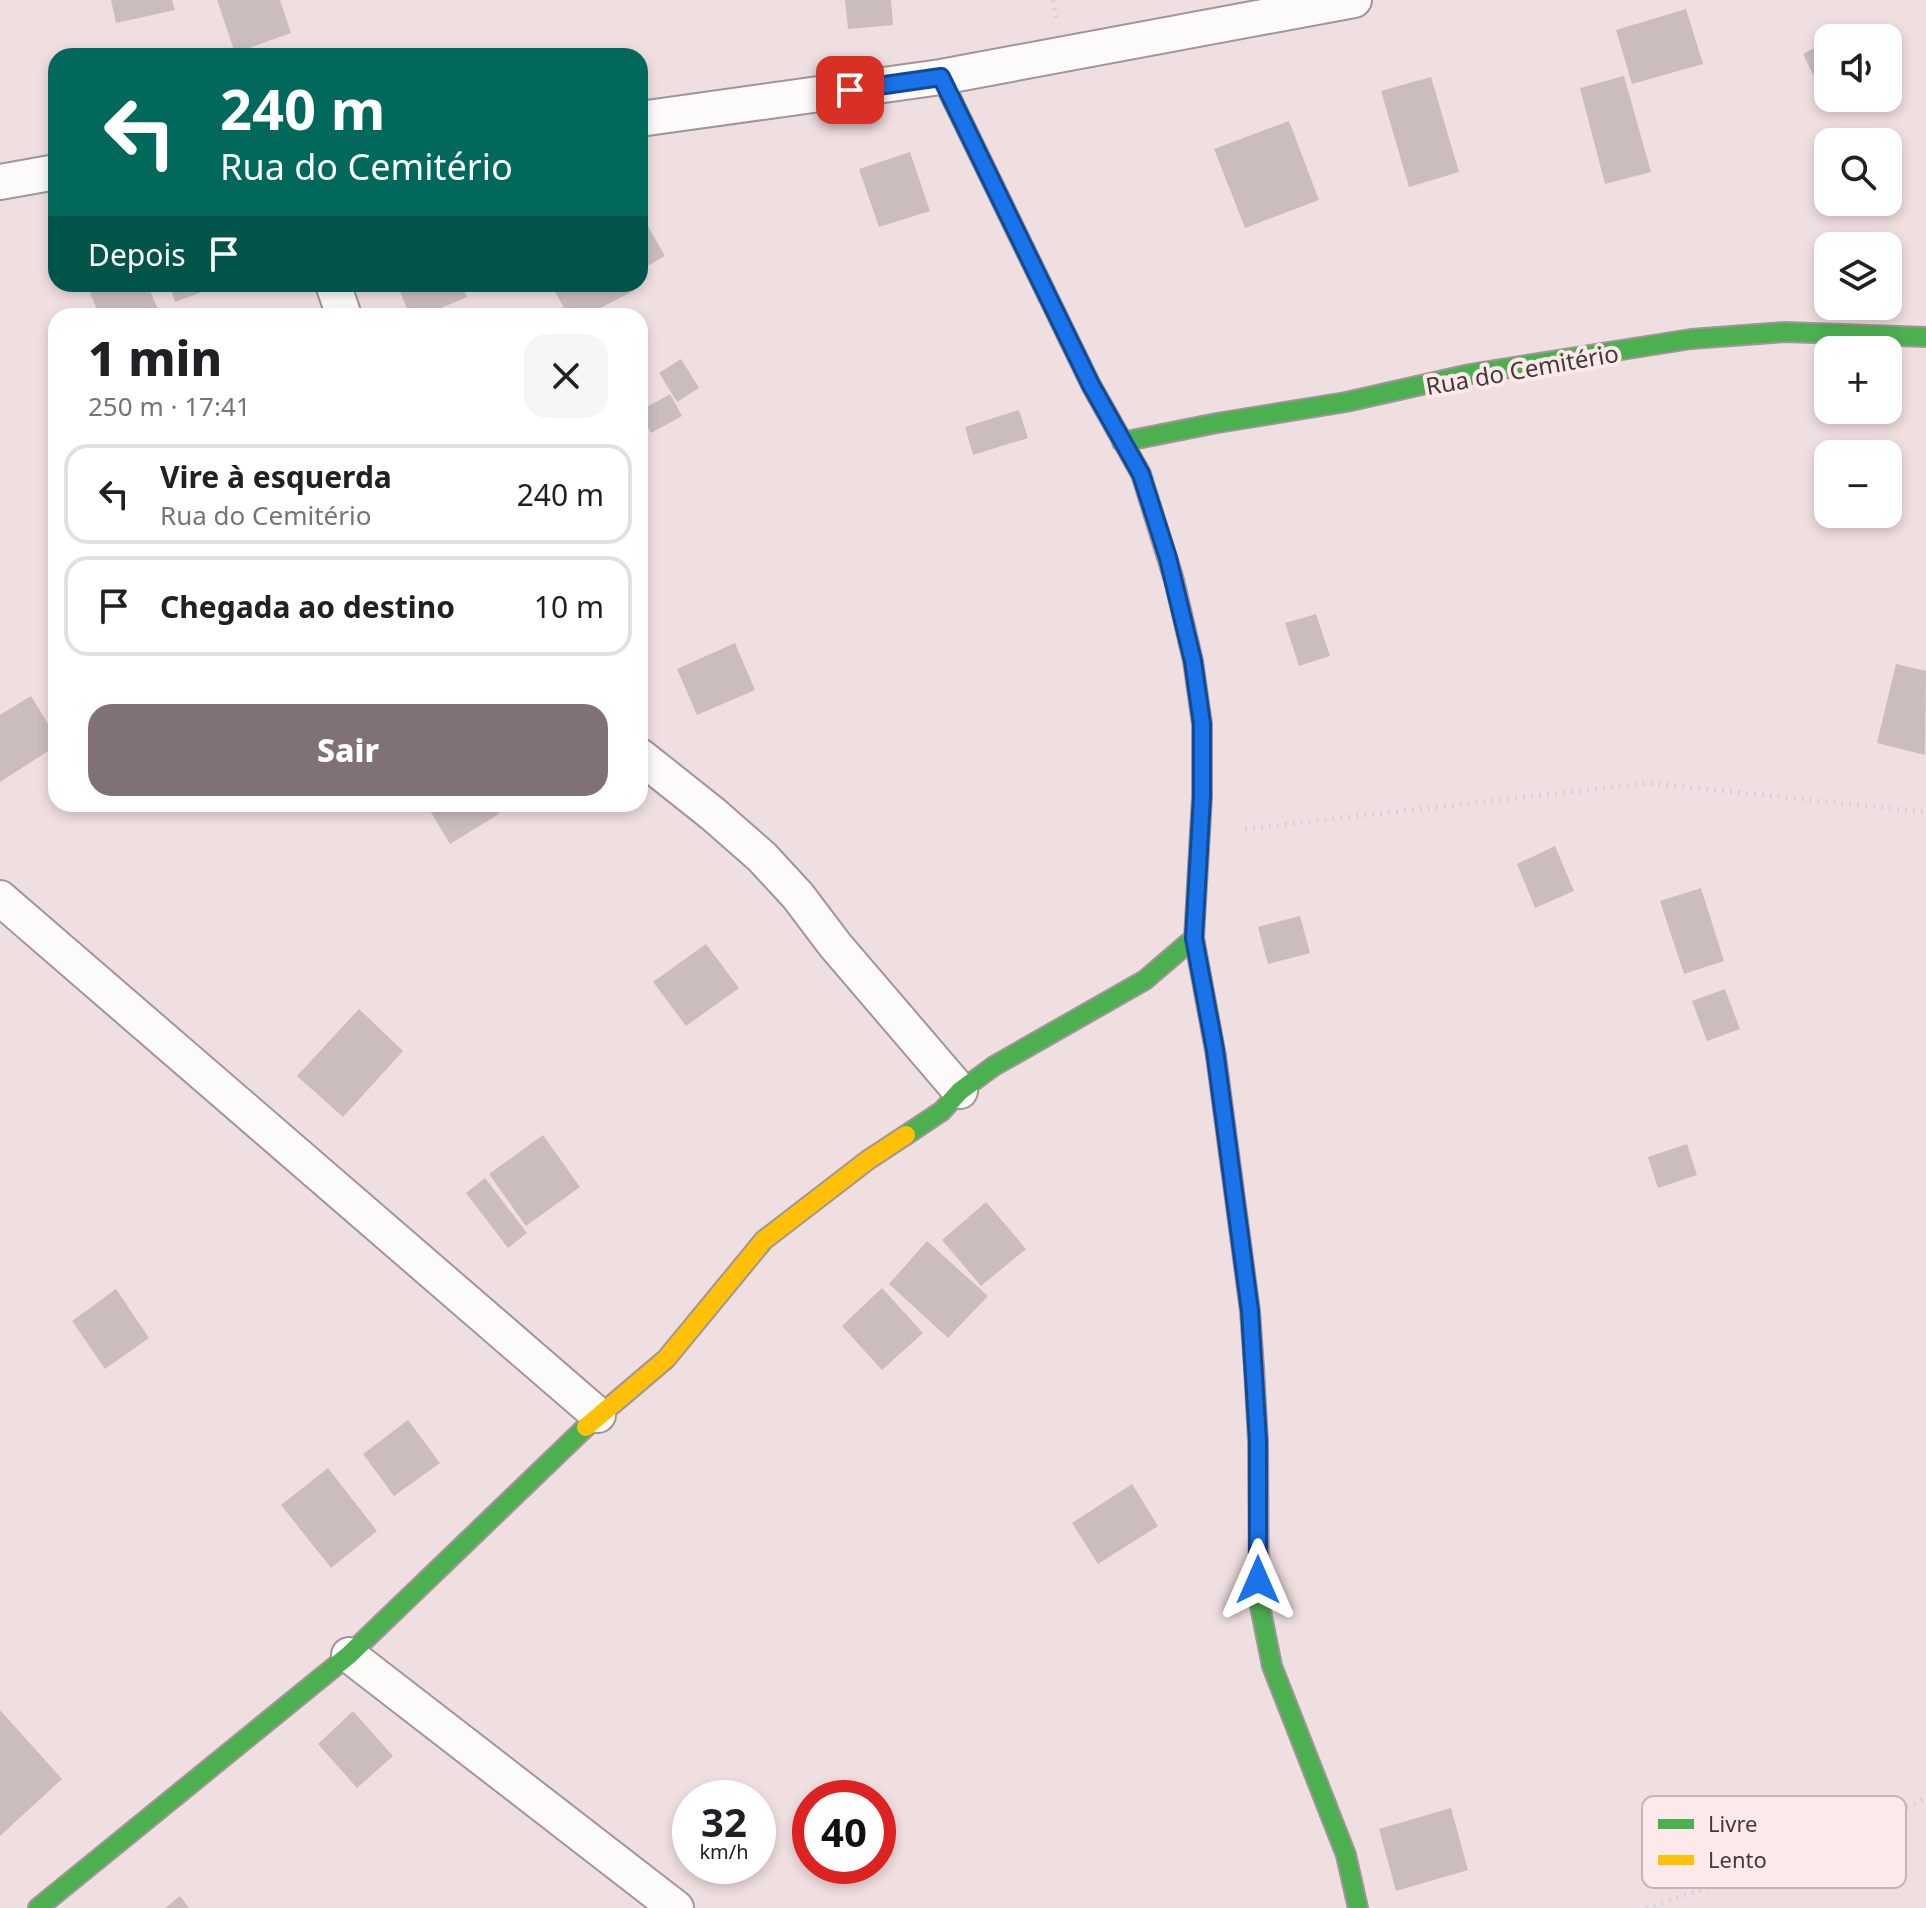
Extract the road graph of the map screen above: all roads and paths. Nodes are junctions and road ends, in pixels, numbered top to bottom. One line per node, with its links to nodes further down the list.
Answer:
1 (1354, 0): 2 (street)
2 (941, 77): 3 (street); 7 (street)
3 (648, 118)
4 (48, 173): 5 (street)
5 (0, 182)
6 (1926, 337): 7 (street, Rua do Cemitério)
7 (1122, 442): 10 (street)
8 (648, 762): 13 (street)
9 (1926, 812): 10 (path)
10 (1200, 835): 12 (street)
11 (0, 898): 14 (street)
12 (1194, 938): 13 (street); 21 (street)
13 (960, 1091): 14 (street)
14 (598, 1415): 15 (street)
15 (349, 1655): 19 (street); 20 (street)
16 (1926, 1798): 17 (path)
17 (1906, 1808)
18 (1708, 1888): 22 (path)
19 (38, 1908)
20 (676, 1908)
21 (1358, 1908)
22 (1646, 1908)

